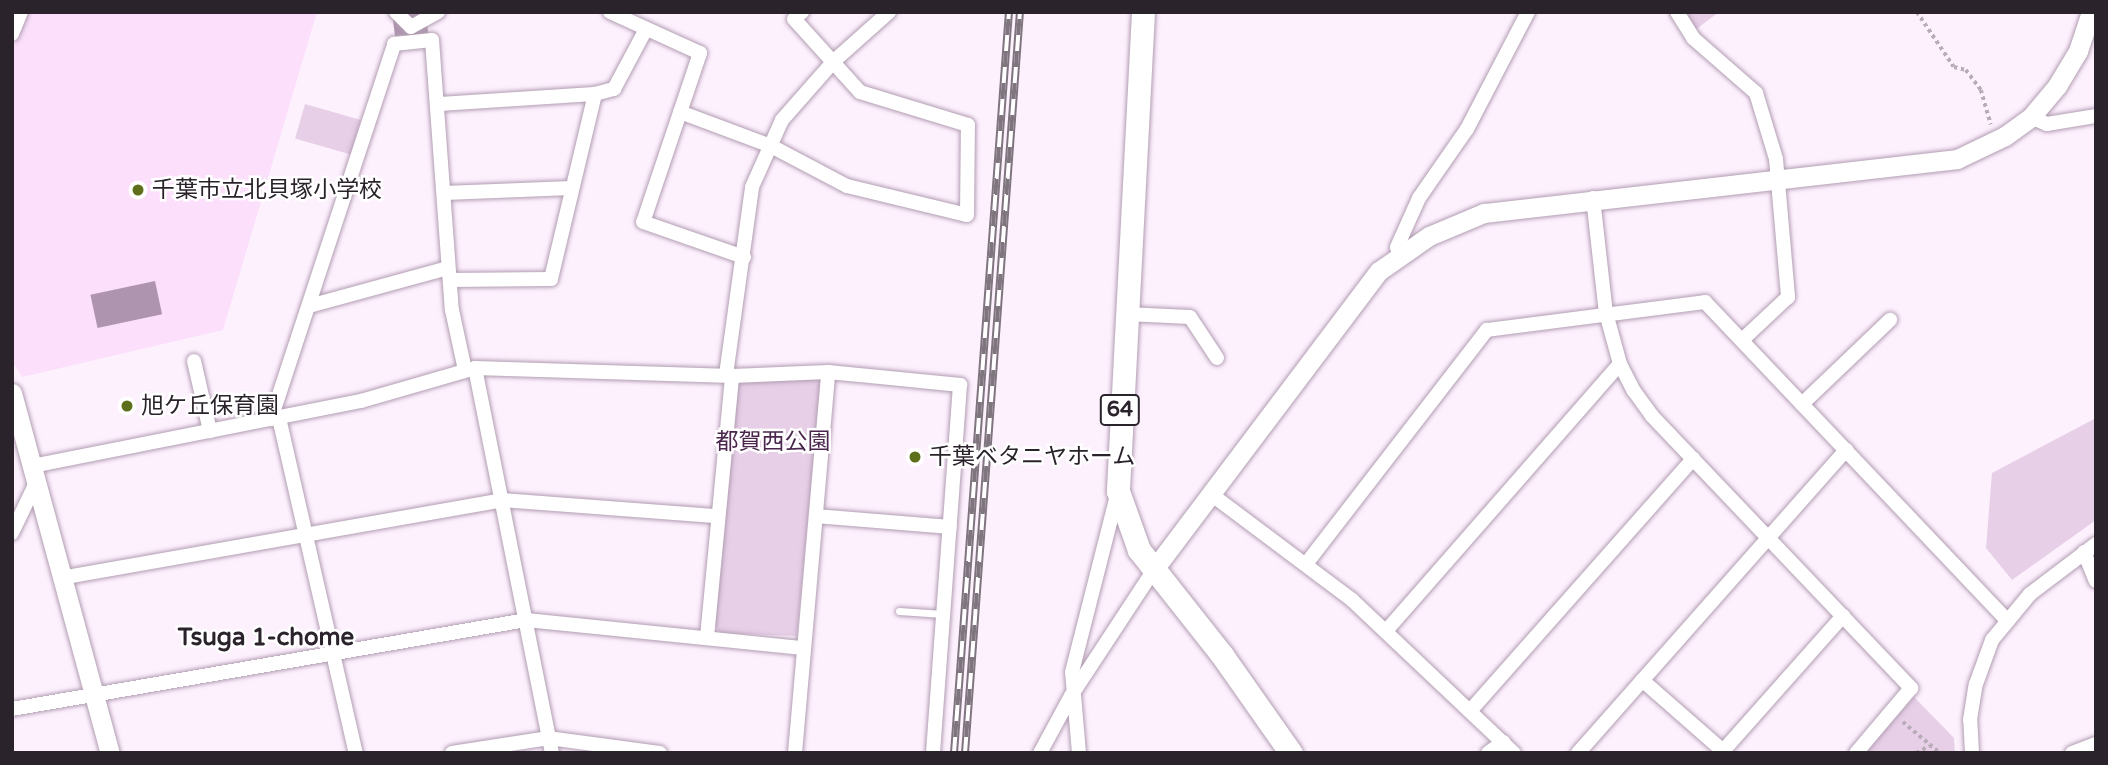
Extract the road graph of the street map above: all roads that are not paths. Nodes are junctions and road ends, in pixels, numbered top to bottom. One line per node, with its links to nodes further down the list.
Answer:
1 (21, 12): 12 (street)
2 (396, 12): 3 (street)
3 (438, 12)
4 (610, 12): 11 (street)
5 (889, 12): 13 (street)
6 (1143, 12): 29 (main road, 64)
7 (1528, 12): 24 (street)
8 (1677, 12): 20 (street)
9 (2091, 12): 18 (street)
10 (794, 15): 13 (street)
11 (646, 29): 14 (street); 16 (street)
12 (13, 32)
13 (834, 61): 19 (street); 19 (street)
14 (595, 94): 15 (street); 21 (street)
15 (439, 104): 22 (street); 27 (street)
16 (680, 112): 19 (street); 25 (street)
17 (2096, 116): 18 (street)
18 (2031, 117): 20 (street)
19 (771, 146): 25 (street)
20 (1777, 177): 23 (street); 31 (street)
21 (571, 188): 22 (street); 26 (street)
22 (445, 193): 26 (street)
23 (1593, 198): 24 (street); 28 (street)
24 (1399, 254): 46 (street)
25 (744, 257): 37 (street)
26 (449, 274): 27 (street); 35 (street)
27 (309, 306): 40 (street)
28 (1606, 313): 31 (street); 34 (street); 55 (street)
29 (1126, 314): 32 (street); 45 (main road, 64)
30 (1889, 320): 39 (street)
31 (1742, 340): 39 (street)
32 (1217, 358)
33 (194, 361): 41 (street)
34 (1620, 364): 43 (street); 64 (street)
35 (470, 369): 37 (street); 40 (street); 47 (street)
36 (828, 372): 37 (street); 49 (street); 50 (street)
37 (729, 375): 48 (street)
38 (12, 393): 44 (street)
39 (1802, 404): 42 (street)
40 (275, 419): 41 (street); 52 (street)
41 (210, 431): 44 (street)
42 (1846, 450): 53 (street); 62 (street)
43 (1693, 459): 53 (street); 72 (street)
44 (34, 474): 51 (street); 57 (street)
45 (1118, 491): 56 (main road, 64); 70 (street)
46 (1211, 494): 55 (street); 56 (street)
47 (502, 500): 48 (street); 52 (street); 63 (street)
48 (717, 516): 65 (street)
49 (816, 516): 50 (street); 66 (street)
50 (950, 527): 60 (street)
51 (12, 533)
52 (306, 534): 57 (street); 67 (street)
53 (1768, 537): 61 (street); 68 (street)
54 (2090, 548): 58 (street); 62 (street)
55 (1306, 564): 64 (street)
56 (1155, 568): 70 (street); 85 (main road, 64)
57 (61, 578): 69 (street)
58 (2096, 581)
59 (899, 611): 60 (lane)
60 (944, 614): 82 (street)
61 (1843, 616): 68 (street); 89 (street)
62 (2006, 619): 90 (street)
63 (526, 620): 65 (street); 67 (street); 73 (street)
64 (1386, 631): 72 (street)
65 (707, 637): 66 (street)
66 (804, 648): 81 (street)
67 (333, 653): 69 (street); 77 (street)
68 (1642, 680): 88 (street)
69 (94, 694): 71 (street); 76 (street)
70 (1071, 696): 83 (street); 84 (street)
71 (12, 709)
72 (1470, 711): 74 (street)
73 (550, 738): 78 (street); 79 (street); 80 (street)
74 (1503, 742): 86 (street); 87 (street)
75 (2096, 744): 91 (street)
76 (110, 753)
77 (356, 753)
78 (452, 753)
79 (552, 753)
80 (660, 753)
81 (795, 753)
82 (933, 753)
83 (1040, 753)
84 (1079, 753)
85 (1291, 753)
86 (1488, 753)
87 (1514, 753)
88 (1578, 753)
89 (1856, 753)
90 (1972, 753)
91 (2072, 753)

